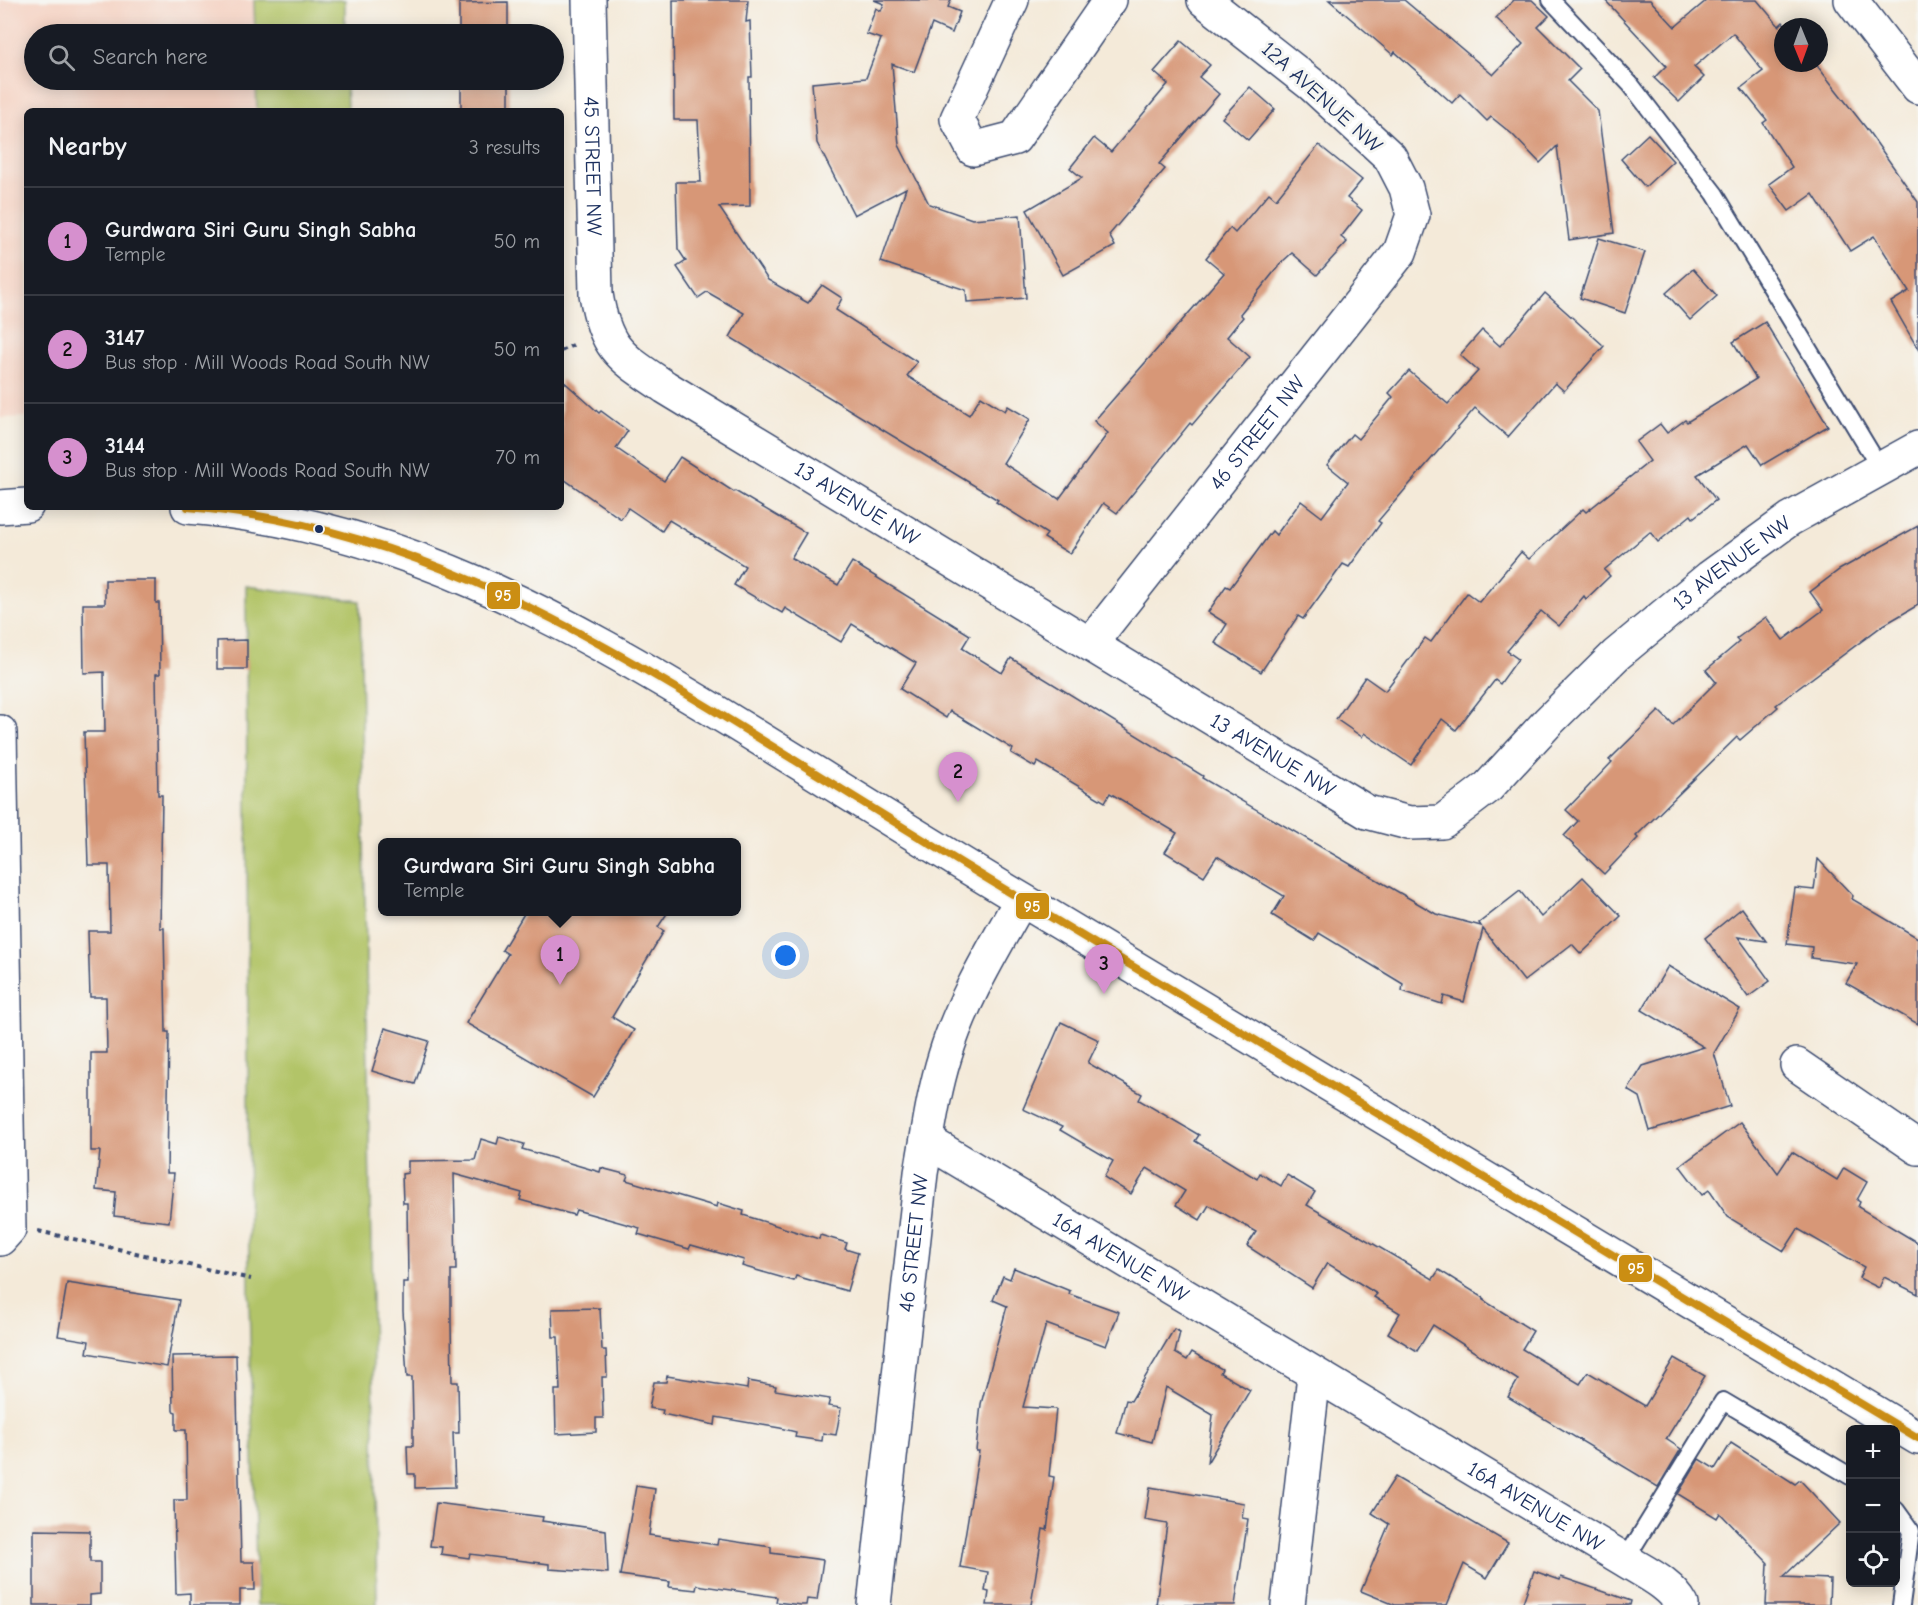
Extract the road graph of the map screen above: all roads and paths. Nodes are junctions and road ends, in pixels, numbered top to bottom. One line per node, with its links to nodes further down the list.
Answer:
1 (589, 0): 9 (street, 45 STREET NW)
2 (1012, 0): 3 (street)
3 (1110, 0)
4 (1204, 0): 8 (street, 12A AVENUE NW)
5 (1551, 0): 11 (lane)
6 (1851, 0): 7 (street)
7 (1918, 87)
8 (1413, 215): 15 (street, 46 STREET NW)
9 (605, 331): 15 (street, 13 AVENUE NW)
10 (1918, 448): 11 (street, 13 AVENUE NW)
11 (1880, 468): 15 (street, 13 AVENUE NW)
12 (24, 505): 13 (street)
13 (0, 507)
14 (212, 510): 18 (street)
15 (1091, 643)
16 (0, 732): 17 (street)
17 (0, 766): 23 (street)
18 (1021, 900): 20 (street, 46 STREET NW); 26 (street)
19 (1797, 1065): 21 (street)
20 (927, 1141): 25 (street, 16A AVENUE NW); 31 (street, 46 STREET NW)
21 (1918, 1148)
22 (37, 1230): 24 (path)
23 (0, 1239)
24 (251, 1279)
25 (1314, 1375): 29 (street, 16A AVENUE NW); 32 (street)
26 (1918, 1438)
27 (1846, 1473): 29 (lane)
28 (1900, 1516): 33 (lane)
29 (1625, 1560): 30 (street, 16A AVENUE NW)
30 (1672, 1595)
31 (874, 1605)
32 (1288, 1605)
33 (1902, 1605)

